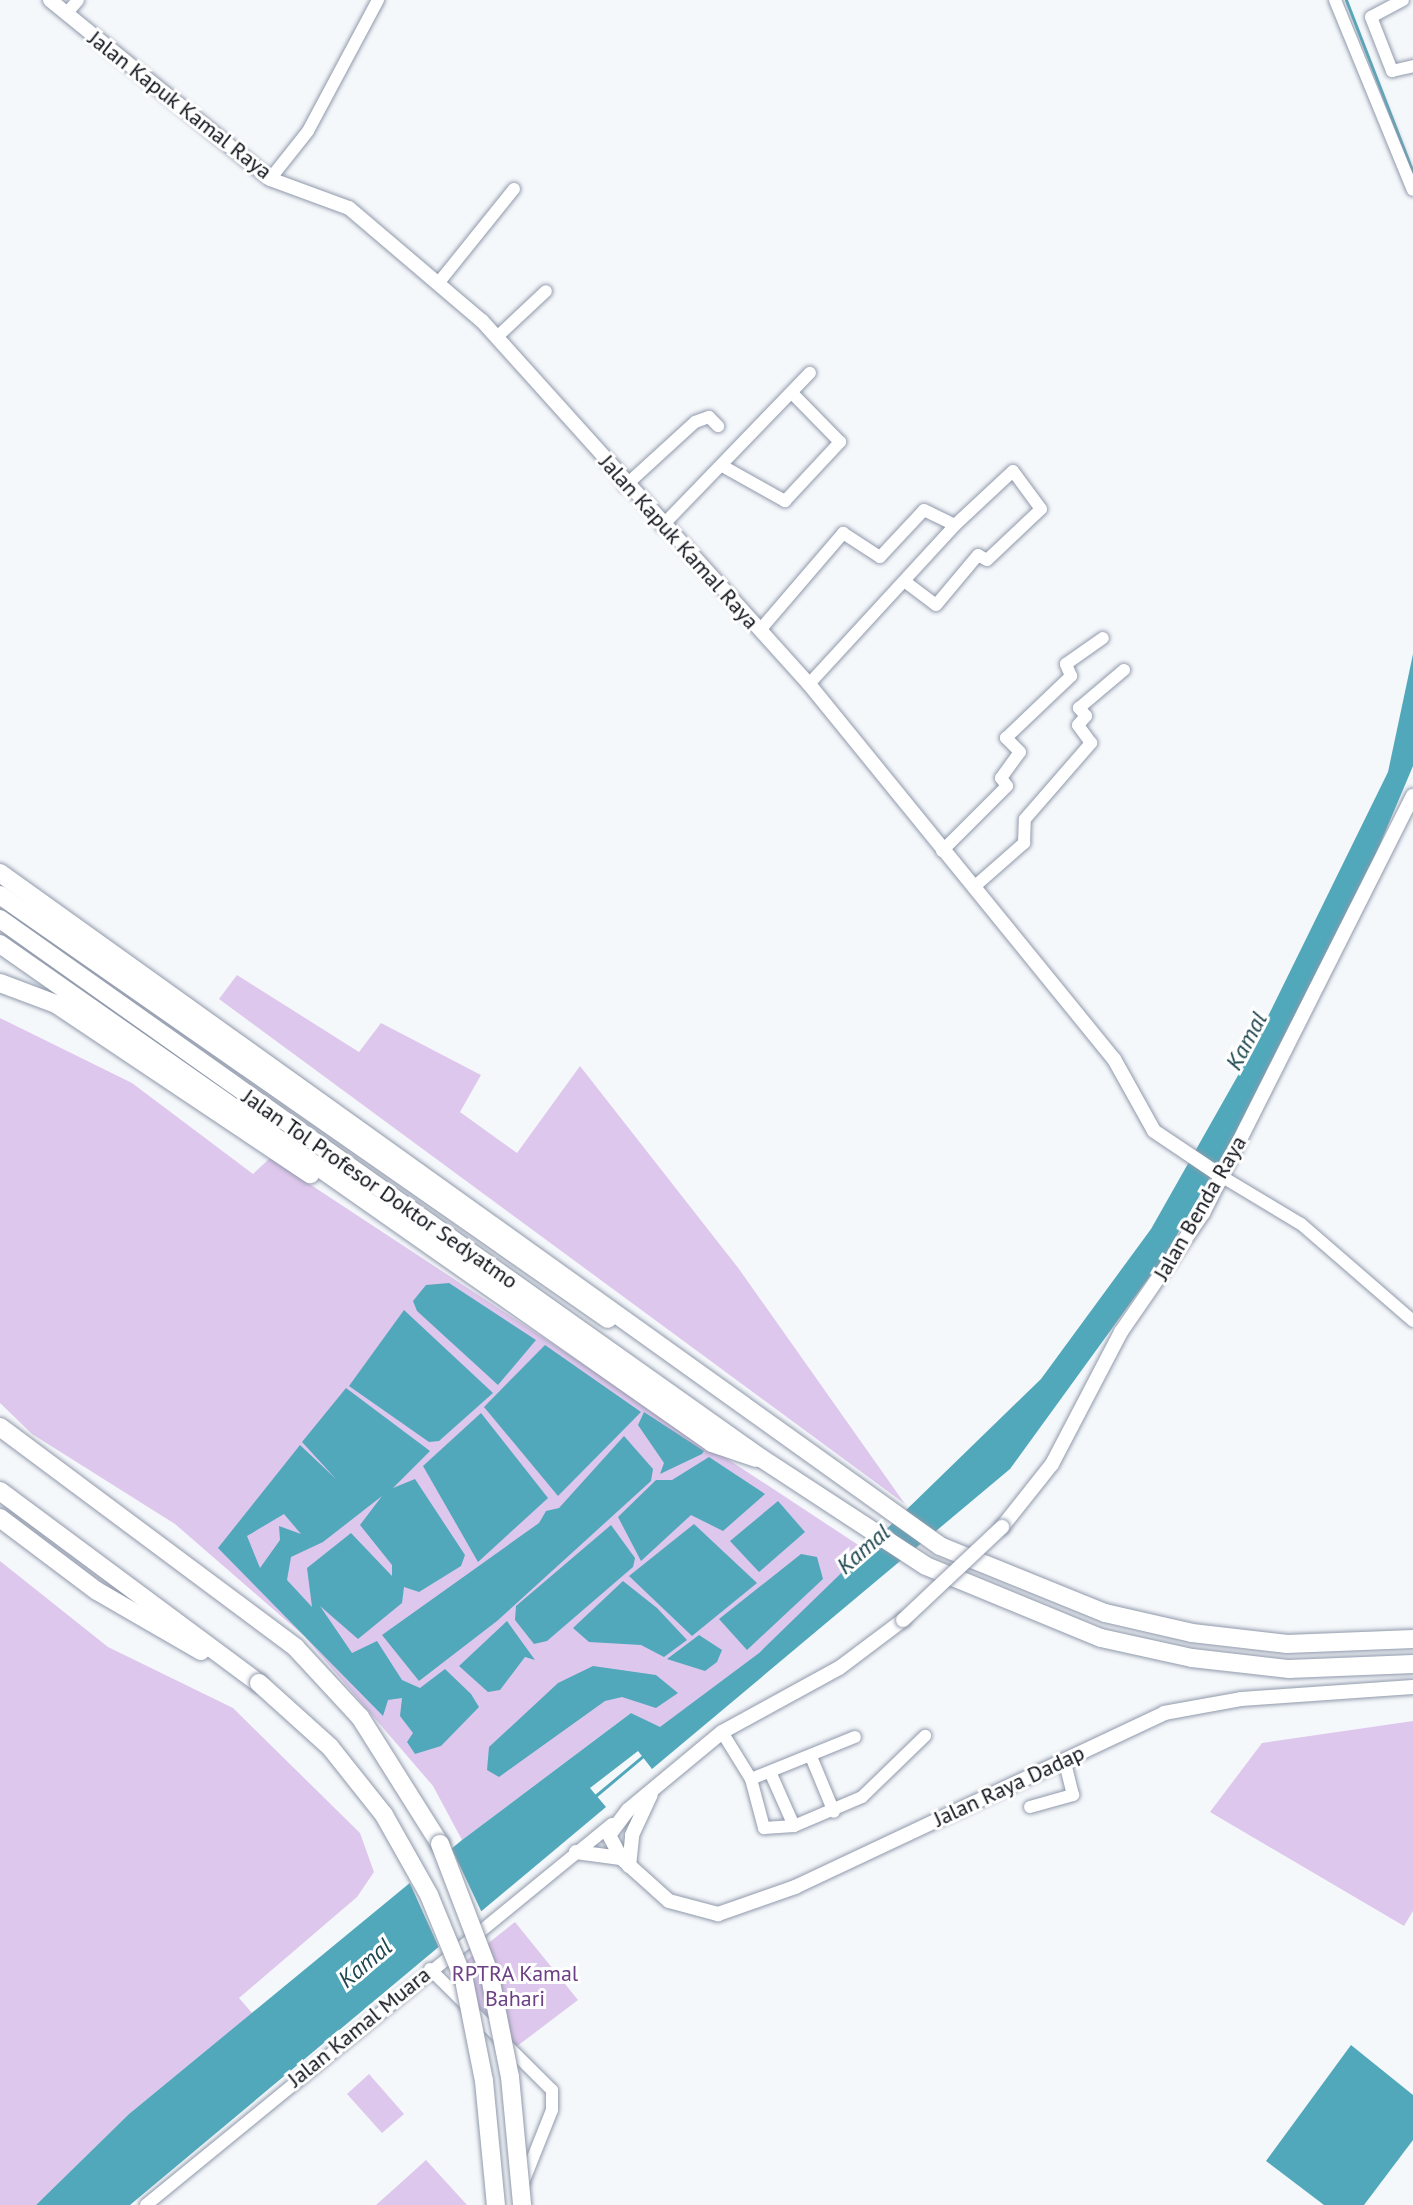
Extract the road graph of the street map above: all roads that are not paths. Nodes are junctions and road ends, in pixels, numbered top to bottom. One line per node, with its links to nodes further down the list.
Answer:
1 (50, 0): 6 (main road, Jalan Kapuk Kamal Raya)
2 (78, 0): 6 (street)
3 (378, 0): 8 (street)
4 (1335, 0): 10 (street)
5 (1403, 0): 7 (street)
6 (66, 14): 8 (main road, Jalan Kapuk Kamal Raya)
7 (1413, 66)
8 (270, 179): 11 (main road, Jalan Kapuk Kamal Raya)
9 (514, 189): 11 (street)
10 (1413, 190)
11 (440, 281): 13 (main road, Jalan Kapuk Kamal Raya)
12 (546, 291): 13 (street)
13 (497, 337): 18 (main road, Jalan Kapuk Kamal Raya)
14 (810, 373): 15 (street)
15 (792, 393): 17 (street); 17 (street)
16 (718, 426): 18 (street)
17 (726, 468): 20 (street)
18 (625, 486): 20 (main road, Jalan Kapuk Kamal Raya)
19 (955, 525): 21 (street); 21 (street); 22 (street)
20 (662, 526): 22 (main road, Jalan Kapuk Kamal Raya)
21 (905, 582): 25 (street)
22 (760, 630): 25 (main road, Jalan Kapuk Kamal Raya)
23 (1103, 638): 27 (street)
24 (1124, 670): 29 (street)
25 (809, 684): 27 (main road, Jalan Kapuk Kamal Raya)
26 (1413, 796): 34 (main road, Jalan Benda Raya)
27 (942, 851): 29 (main road, Jalan Kapuk Kamal Raya)
28 (0, 873): 37 (highway, Jalan Tol Profesor Doktor Sedyatmo)
29 (974, 887): 34 (main road, Jalan Kapuk Kamal Raya)
30 (0, 895): 37 (highway, Jalan Tol Profesor Doktor Sedyatmo)
31 (0, 919): 39 (highway, Jalan Tol Profesor Doktor Sedyatmo)
32 (0, 944): 35 (highway, Jalan Tol Profesor Doktor Sedyatmo)
33 (0, 983): 35 (highway)
34 (1216, 1173): 36 (street); 46 (main road, Jalan Benda Raya, bridge)
35 (409, 1231): 39 (highway, Jalan Tol Profesor Doktor Sedyatmo)
36 (1413, 1321)
37 (703, 1378): 42 (highway, Jalan Tol Profesor Doktor Sedyatmo)
38 (0, 1427): 64 (highway, bridge)
39 (761, 1458): 43 (highway, Jalan Tol Profesor Doktor Sedyatmo)
40 (0, 1491): 44 (highway)
41 (0, 1518): 44 (highway)
42 (1413, 1639)
43 (1413, 1664)
44 (259, 1683): 62 (highway, bridge)
45 (1413, 1687): 50 (main road, Jalan Raya Dadap)
46 (722, 1732): 52 (street); 53 (main road)
47 (925, 1736): 55 (street)
48 (855, 1737): 49 (street)
49 (812, 1759): 51 (street); 55 (street)
50 (1065, 1762): 54 (street); 59 (main road, Jalan Raya Dadap)
51 (771, 1774): 52 (street); 57 (street)
52 (748, 1775): 57 (street)
53 (653, 1790): 56 (main road); 59 (main road)
54 (1030, 1807)
55 (834, 1812): 57 (street)
56 (612, 1824): 58 (street, Jalan Kamal Muara); 59 (main road)
57 (794, 1826)
58 (576, 1852): 59 (main road); 60 (street, Jalan Kamal Muara)
59 (625, 1862)
60 (430, 1969): 61 (street, Jalan Kamal Muara); 63 (street)
61 (146, 2205)
62 (496, 2205)
63 (514, 2205)
64 (522, 2205)

